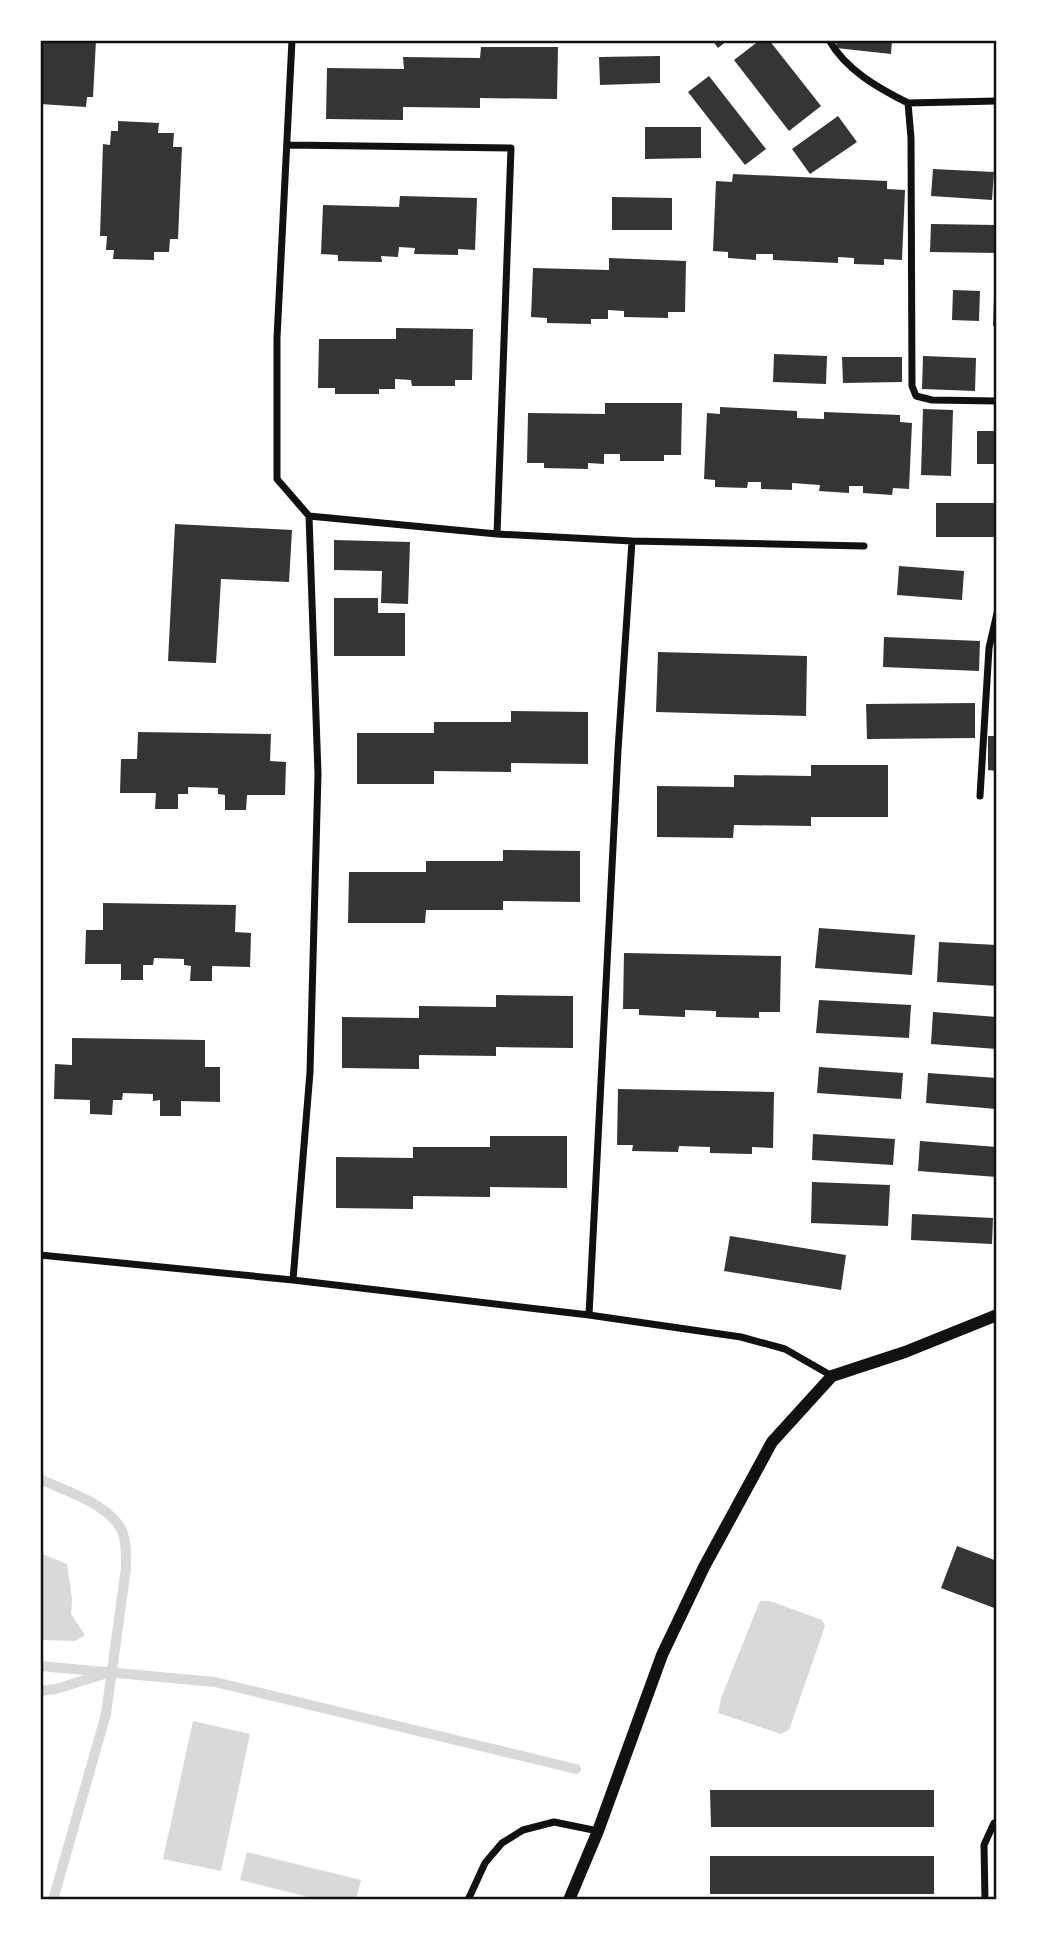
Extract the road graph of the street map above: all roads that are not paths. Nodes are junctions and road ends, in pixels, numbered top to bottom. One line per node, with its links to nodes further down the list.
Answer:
1 (292, 40): 5 (street)
2 (829, 40): 4 (street)
3 (997, 101): 4 (street)
4 (908, 103): 6 (street)
5 (288, 145): 7 (street); 8 (street)
6 (997, 401)
7 (309, 516): 8 (street); 14 (street)
8 (497, 534): 9 (street)
9 (632, 541): 10 (street); 15 (street)
10 (864, 546)
11 (997, 613): 12 (street)
12 (980, 796)
13 (40, 1255): 14 (street)
14 (293, 1280): 15 (street)
15 (589, 1315): 17 (street)
16 (997, 1315): 17 (street)
17 (832, 1377): 19 (street)
18 (997, 1822): 22 (street)
19 (598, 1831): 20 (street); 21 (street)
20 (468, 1900)
21 (569, 1900)
22 (985, 1900)

